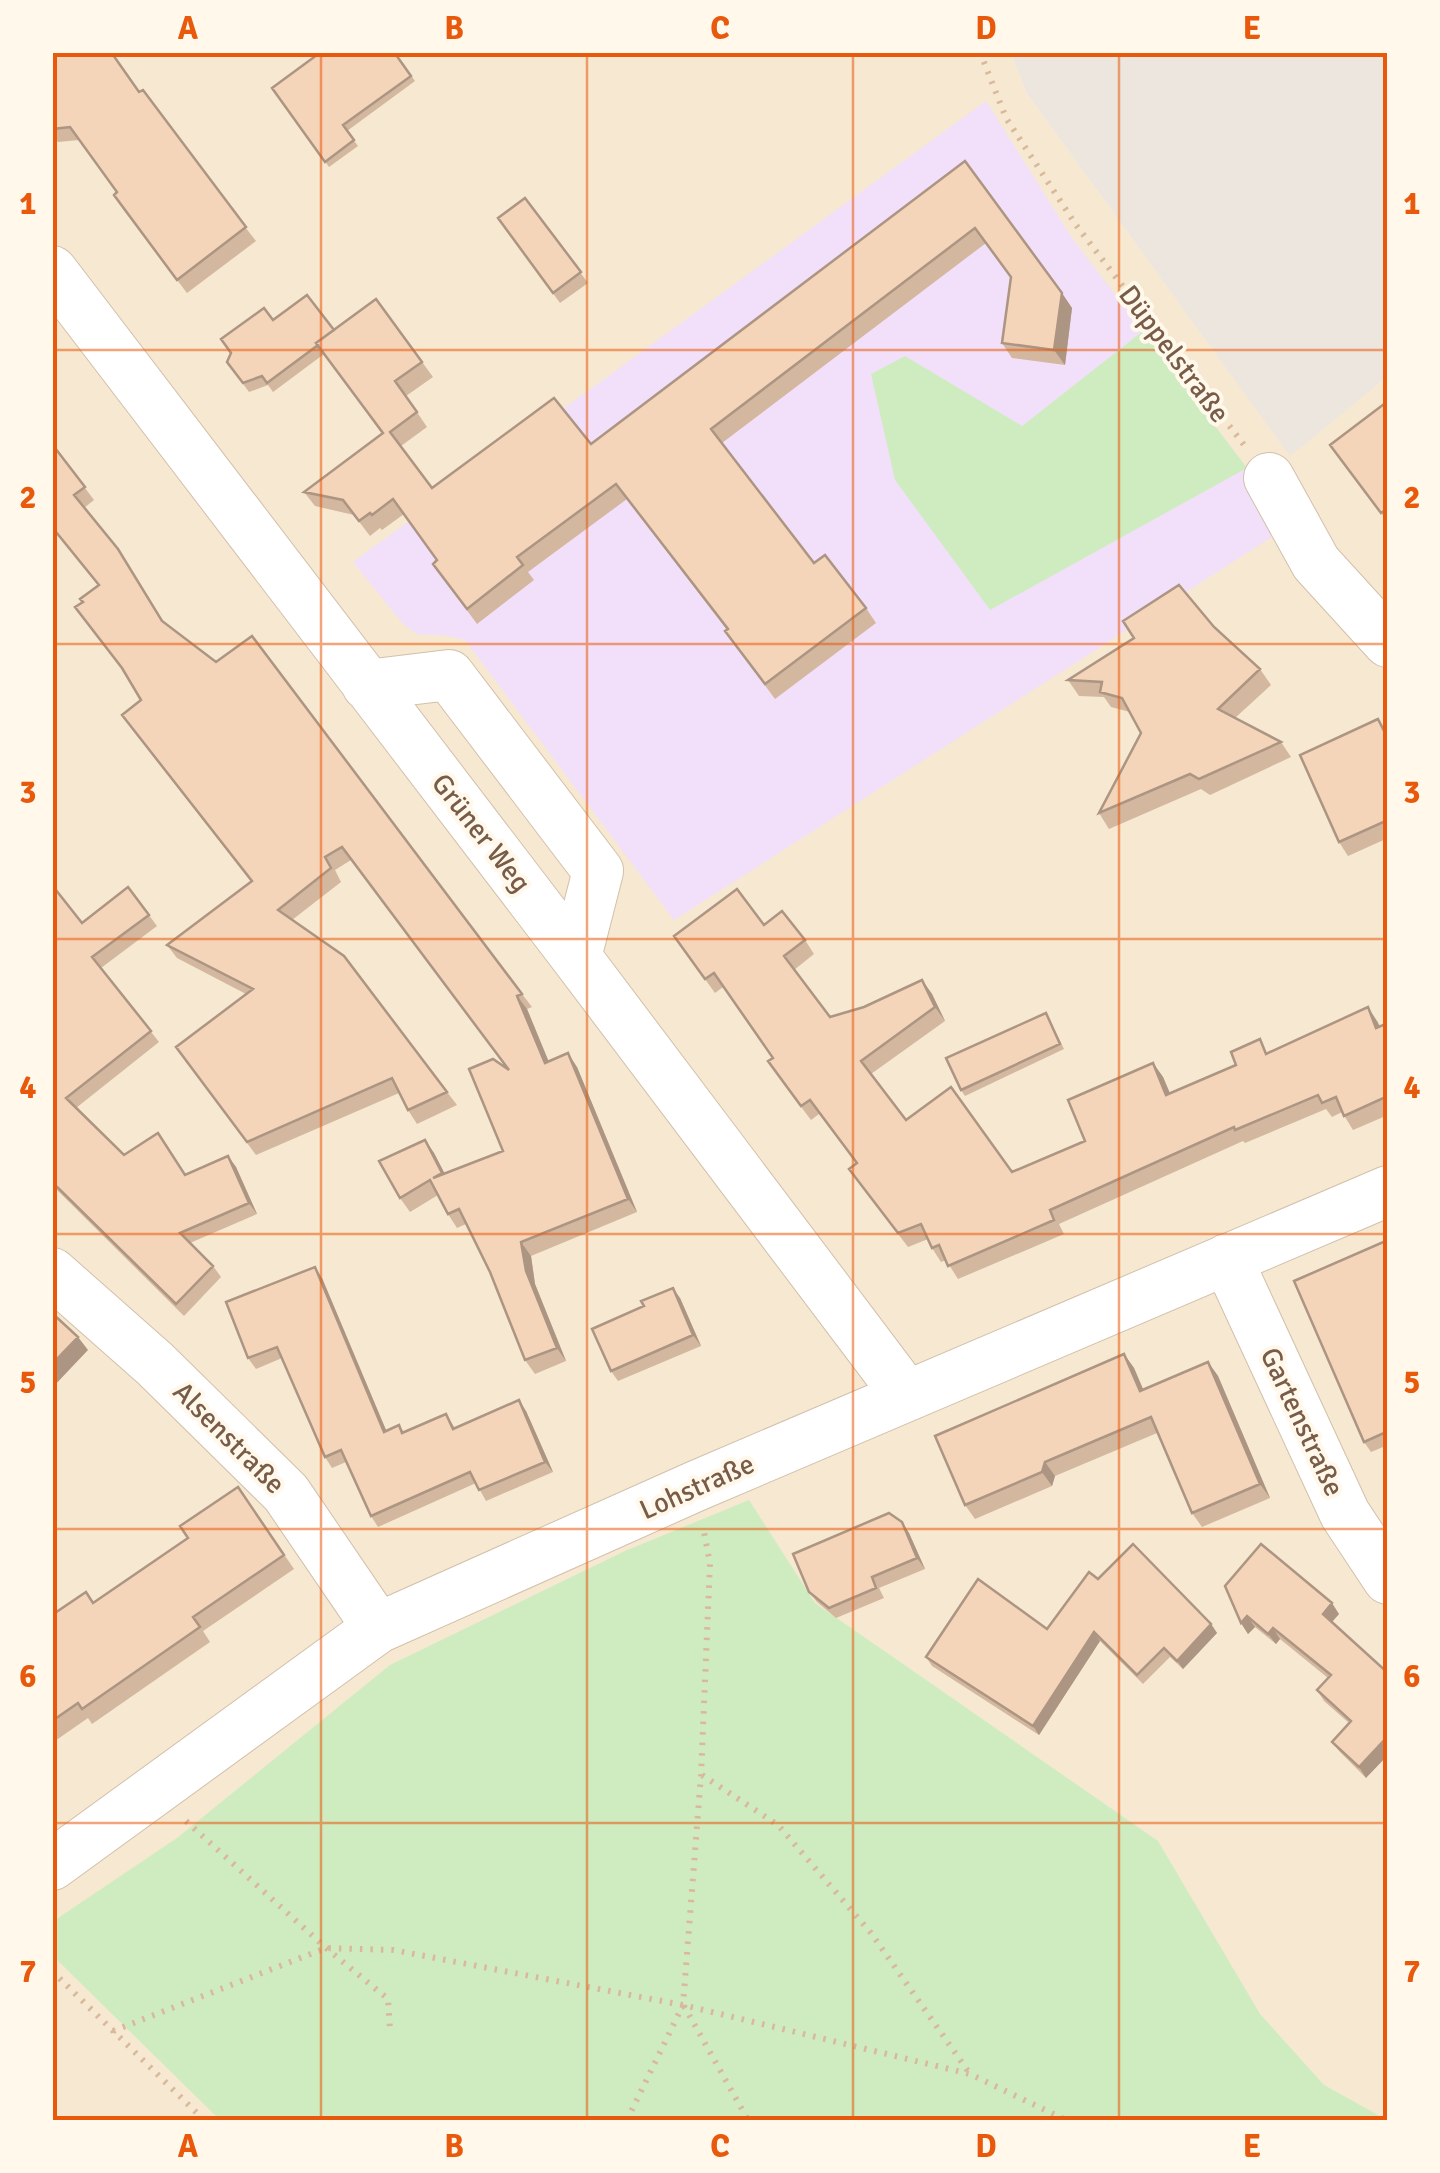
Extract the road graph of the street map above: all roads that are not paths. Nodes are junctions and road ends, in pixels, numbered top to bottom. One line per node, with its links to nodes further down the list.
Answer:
1 (52, 271): 4 (street, Grüner Weg)
2 (1268, 478): 3 (street)
3 (1388, 642)
4 (368, 686): 5 (street, Grüner Weg); 5 (street)
5 (576, 957): 9 (street, Grüner Weg)
6 (1388, 1191): 7 (street, Lohstraße)
7 (1227, 1260): 9 (street, Lohstraße); 10 (street, Gartenstraße)
8 (52, 1273): 11 (street, Alsenstraße)
9 (907, 1396): 11 (street, Lohstraße)
10 (1388, 1579)
11 (378, 1628): 12 (street, Lohstraße)
12 (52, 1865)

